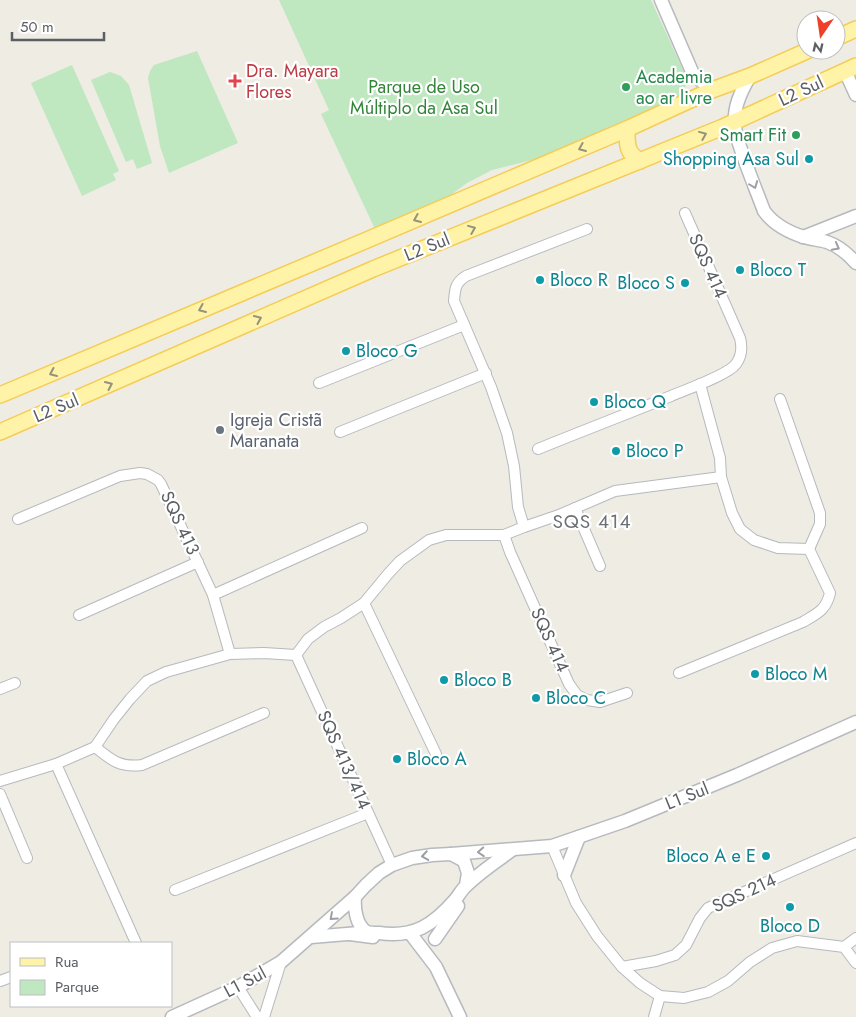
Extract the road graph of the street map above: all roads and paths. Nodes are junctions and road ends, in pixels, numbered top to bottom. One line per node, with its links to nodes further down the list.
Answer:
1 (661, 0): 4 (street)
2 (796, 56): 5 (main road, L2 Sul)
3 (850, 68): 7 (street); 9 (main road, L2 Sul)
4 (693, 74): 6 (street); 8 (street)
5 (750, 76): 6 (main road, L2 Sul); 9 (street)
6 (712, 90): 8 (main road, L2 Sul)
7 (856, 95)
8 (688, 101): 10 (main road, L2 Sul)
9 (734, 122): 11 (main road, L2 Sul, one-way to 9); 15 (street, one-way to 15)
10 (627, 129): 11 (main road); 21 (main road, L2 Sul, one-way to 21)
11 (640, 161): 23 (main road, L2 Sul, one-way to 11)
12 (685, 213): 20 (street, SQS 414)
13 (856, 216): 15 (street)
14 (587, 229): 17 (street)
15 (803, 237): 16 (street, one-way to 16)
16 (856, 263)
17 (464, 325): 18 (street); 19 (street)
18 (486, 373): 24 (street); 29 (street)
19 (319, 383)
20 (700, 384): 25 (street, SQS 414); 26 (street)
21 (0, 395)
22 (780, 399): 32 (street)
23 (0, 432)
24 (340, 432)
25 (538, 449)
26 (721, 478): 27 (street); 32 (street)
27 (574, 508): 29 (street); 34 (street)
28 (18, 519): 33 (street, SQS 413)
29 (524, 527): 31 (street)
30 (362, 528): 35 (street)
31 (504, 535): 36 (street); 43 (street, SQS 414)
32 (809, 549): 40 (street)
33 (198, 562): 35 (street, SQS 413); 37 (street)
34 (600, 566)
35 (213, 594): 38 (street, SQS 413)
36 (364, 603): 39 (street); 47 (street)
37 (79, 614)
38 (230, 654): 39 (street); 46 (street)
39 (296, 655): 51 (street, SQS 413/414)
40 (679, 673)
41 (15, 683): 42 (street)
42 (0, 690)
43 (627, 693)
44 (264, 713): 46 (street)
45 (856, 722): 52 (street, L1 Sul)
46 (96, 747): 48 (street)
47 (436, 754)
48 (56, 764): 49 (street); 71 (street)
49 (0, 781)
50 (0, 794): 57 (street)
51 (368, 813): 58 (street, SQS 413/414); 62 (street)
52 (579, 837): 54 (street, L1 Sul); 60 (street)
53 (856, 843): 76 (street, SQS 214)
54 (552, 846): 55 (street, L1 Sul); 60 (street)
55 (512, 850): 56 (street, L1 Sul, one-way to 56); 59 (street)
56 (450, 854): 58 (street, one-way to 58); 61 (street)
57 (27, 858)
58 (392, 865): 63 (street)
59 (480, 875): 61 (street); 70 (street)
60 (564, 875): 76 (street)
61 (466, 886): 64 (street)
62 (175, 890)
63 (354, 897): 65 (street); 67 (street, L1 Sul, one-way to 67)
64 (435, 921): 68 (street); 70 (street)
65 (367, 932): 66 (street); 68 (street)
66 (350, 934): 67 (street); 68 (street)
67 (311, 937): 73 (street, L1 Sul)
68 (414, 938): 75 (street)
69 (856, 938): 72 (street)
70 (435, 939): 75 (street)
71 (136, 942)
72 (844, 947): 74 (street); 78 (street)
73 (282, 962): 77 (street, L1 Sul); 81 (street)
74 (856, 963)
75 (436, 967): 82 (street)
76 (622, 967): 78 (street)
77 (238, 987): 79 (street, L1 Sul); 80 (street)
78 (660, 996): 83 (street)
79 (172, 1017)
80 (256, 1017)
81 (264, 1017)
82 (460, 1017)
83 (654, 1017)

